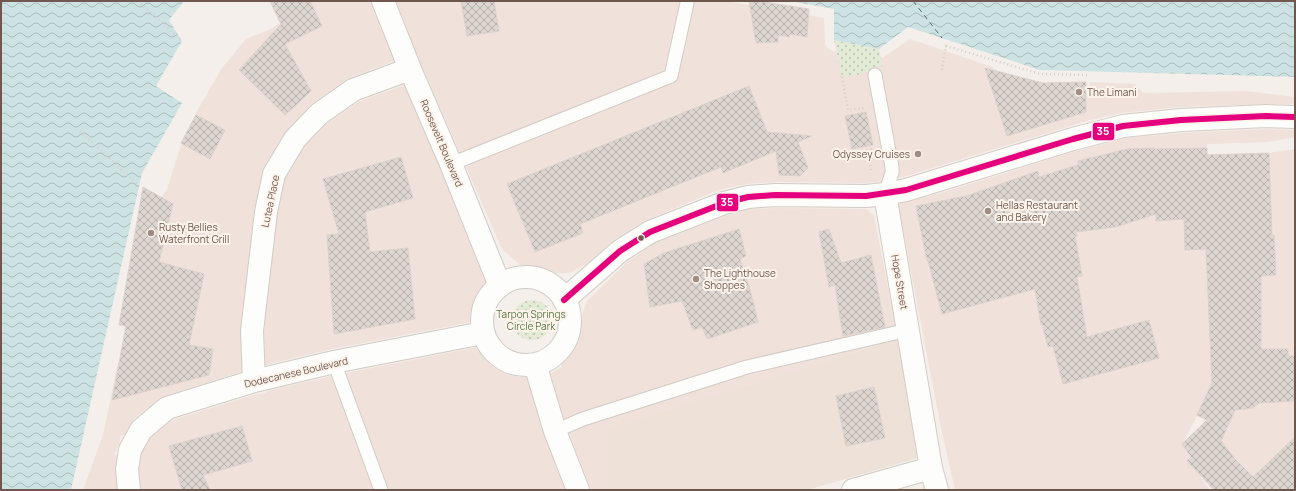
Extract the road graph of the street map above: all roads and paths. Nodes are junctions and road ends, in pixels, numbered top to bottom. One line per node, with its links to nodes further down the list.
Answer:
1 (138, 1): 4 (path)
2 (383, 1): 5 (street, Roosevelt Boulevard)
3 (687, 4): 14 (lane)
4 (182, 41)
5 (410, 69): 14 (street, Roosevelt Boulevard); 24 (street, Lutea Place)
6 (942, 70): 8 (path)
7 (875, 75): 17 (lane, Hope Street)
8 (1089, 76)
9 (842, 77): 10 (path)
10 (868, 107)
11 (1295, 117): 17 (street)
12 (80, 131): 16 (path)
13 (876, 148): 15 (path)
14 (451, 164): 18 (street, Roosevelt Boulevard)
15 (871, 170)
16 (139, 186)
17 (885, 194): 19 (street); 20 (street, Hope Street)
18 (500, 286): 19 (street); 21 (street)
19 (564, 300): 23 (street)
20 (908, 330): 25 (lane); 26 (street, Hope Street)
21 (484, 333): 22 (street, Dodecanese Boulevard); 23 (street)
22 (334, 362): 24 (street, Dodecanese Boulevard); 28 (lane)
23 (535, 364): 25 (street)
24 (254, 381): 27 (street, Dodecanese Boulevard)
25 (555, 431): 29 (street)
26 (931, 468): 30 (street); 31 (street, Hope Street)
27 (129, 490)
28 (382, 490)
29 (578, 490)
30 (853, 490)
31 (937, 490)

